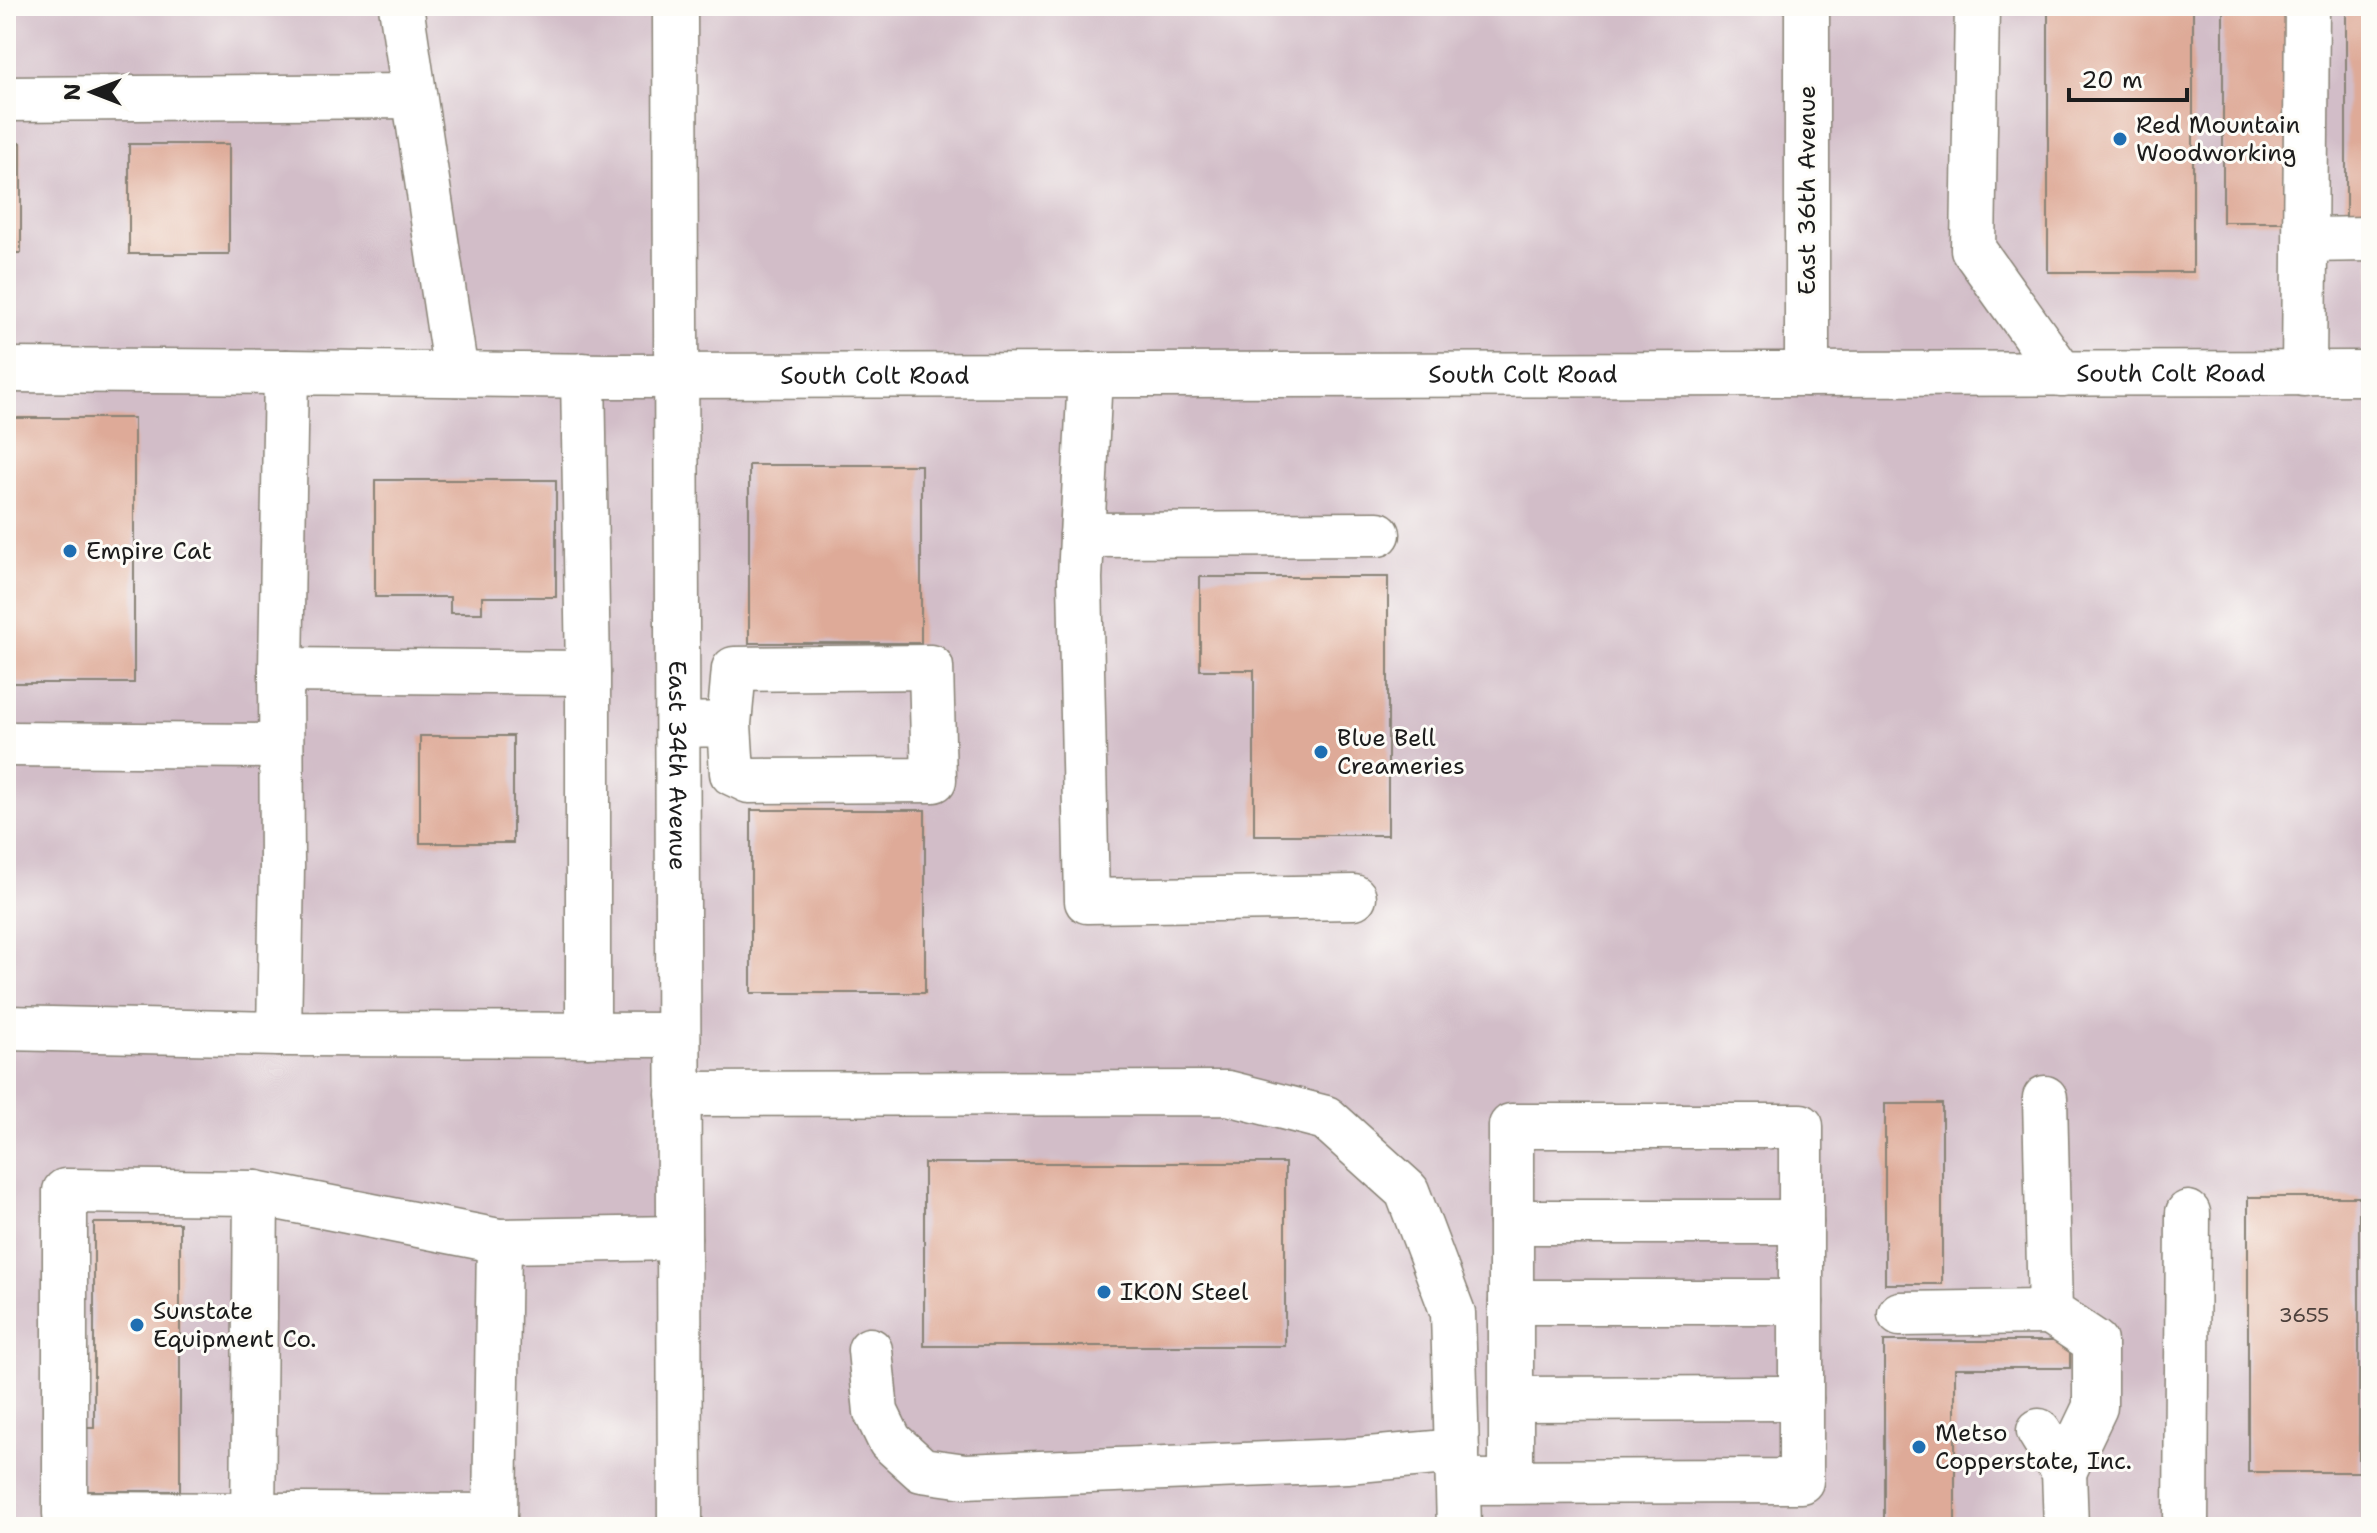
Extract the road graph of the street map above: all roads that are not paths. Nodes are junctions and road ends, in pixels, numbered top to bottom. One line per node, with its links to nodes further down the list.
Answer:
1 (401, 6): 6 (street)
2 (677, 6): 18 (street, East 34th Avenue)
3 (1807, 6): 14 (street, East 36th Avenue)
4 (1977, 6): 15 (street)
5 (2307, 6): 9 (street)
6 (414, 96): 7 (street); 13 (street)
7 (6, 99)
8 (2371, 239): 9 (street)
9 (2306, 240): 16 (street)
10 (6, 370): 11 (street, South Colt Road)
11 (286, 372): 13 (street, South Colt Road); 22 (street)
12 (2371, 373): 16 (street, South Colt Road)
13 (456, 374): 17 (street, South Colt Road)
14 (1807, 374): 15 (street, South Colt Road); 19 (street, South Colt Road)
15 (2062, 374): 16 (street, South Colt Road)
16 (2304, 374)
17 (583, 375): 18 (street, South Colt Road); 23 (street)
18 (676, 375): 19 (street, South Colt Road); 25 (street, East 34th Avenue)
19 (1090, 375): 21 (street)
20 (1378, 534): 21 (street)
21 (1082, 535): 28 (street)
22 (281, 670): 23 (street); 27 (street)
23 (588, 673): 31 (street)
24 (729, 724): 24 (street); 25 (street)
25 (678, 725): 32 (street, East 34th Avenue)
26 (6, 744): 27 (street)
27 (280, 746): 30 (street)
28 (1354, 897)
29 (6, 1028): 30 (street)
30 (279, 1034): 31 (street)
31 (588, 1035): 32 (street)
32 (678, 1035): 33 (street, East 34th Avenue)
33 (678, 1094): 39 (street, East 34th Avenue); 49 (street)
34 (2045, 1098): 43 (street)
35 (256, 1193): 40 (street); 52 (street); 52 (street)
36 (2188, 1213): 56 (street)
37 (1511, 1222): 38 (street); 38 (street); 41 (street)
38 (1801, 1222): 42 (street)
39 (679, 1238): 40 (street); 53 (street, East 34th Avenue)
40 (499, 1241): 52 (street)
41 (1511, 1302): 42 (street); 47 (street)
42 (1801, 1302): 46 (street)
43 (2050, 1312): 44 (street); 50 (street)
44 (1900, 1314)
45 (870, 1350): 49 (street)
46 (1801, 1398): 47 (street); 51 (street)
47 (1511, 1399): 51 (street)
48 (2039, 1431): 50 (street)
49 (1457, 1466): 51 (street); 54 (street)
50 (2064, 1472): 55 (street)
51 (1511, 1482)
52 (253, 1521)
53 (680, 1527)
54 (1459, 1527)
55 (2066, 1527)
56 (2186, 1527)

